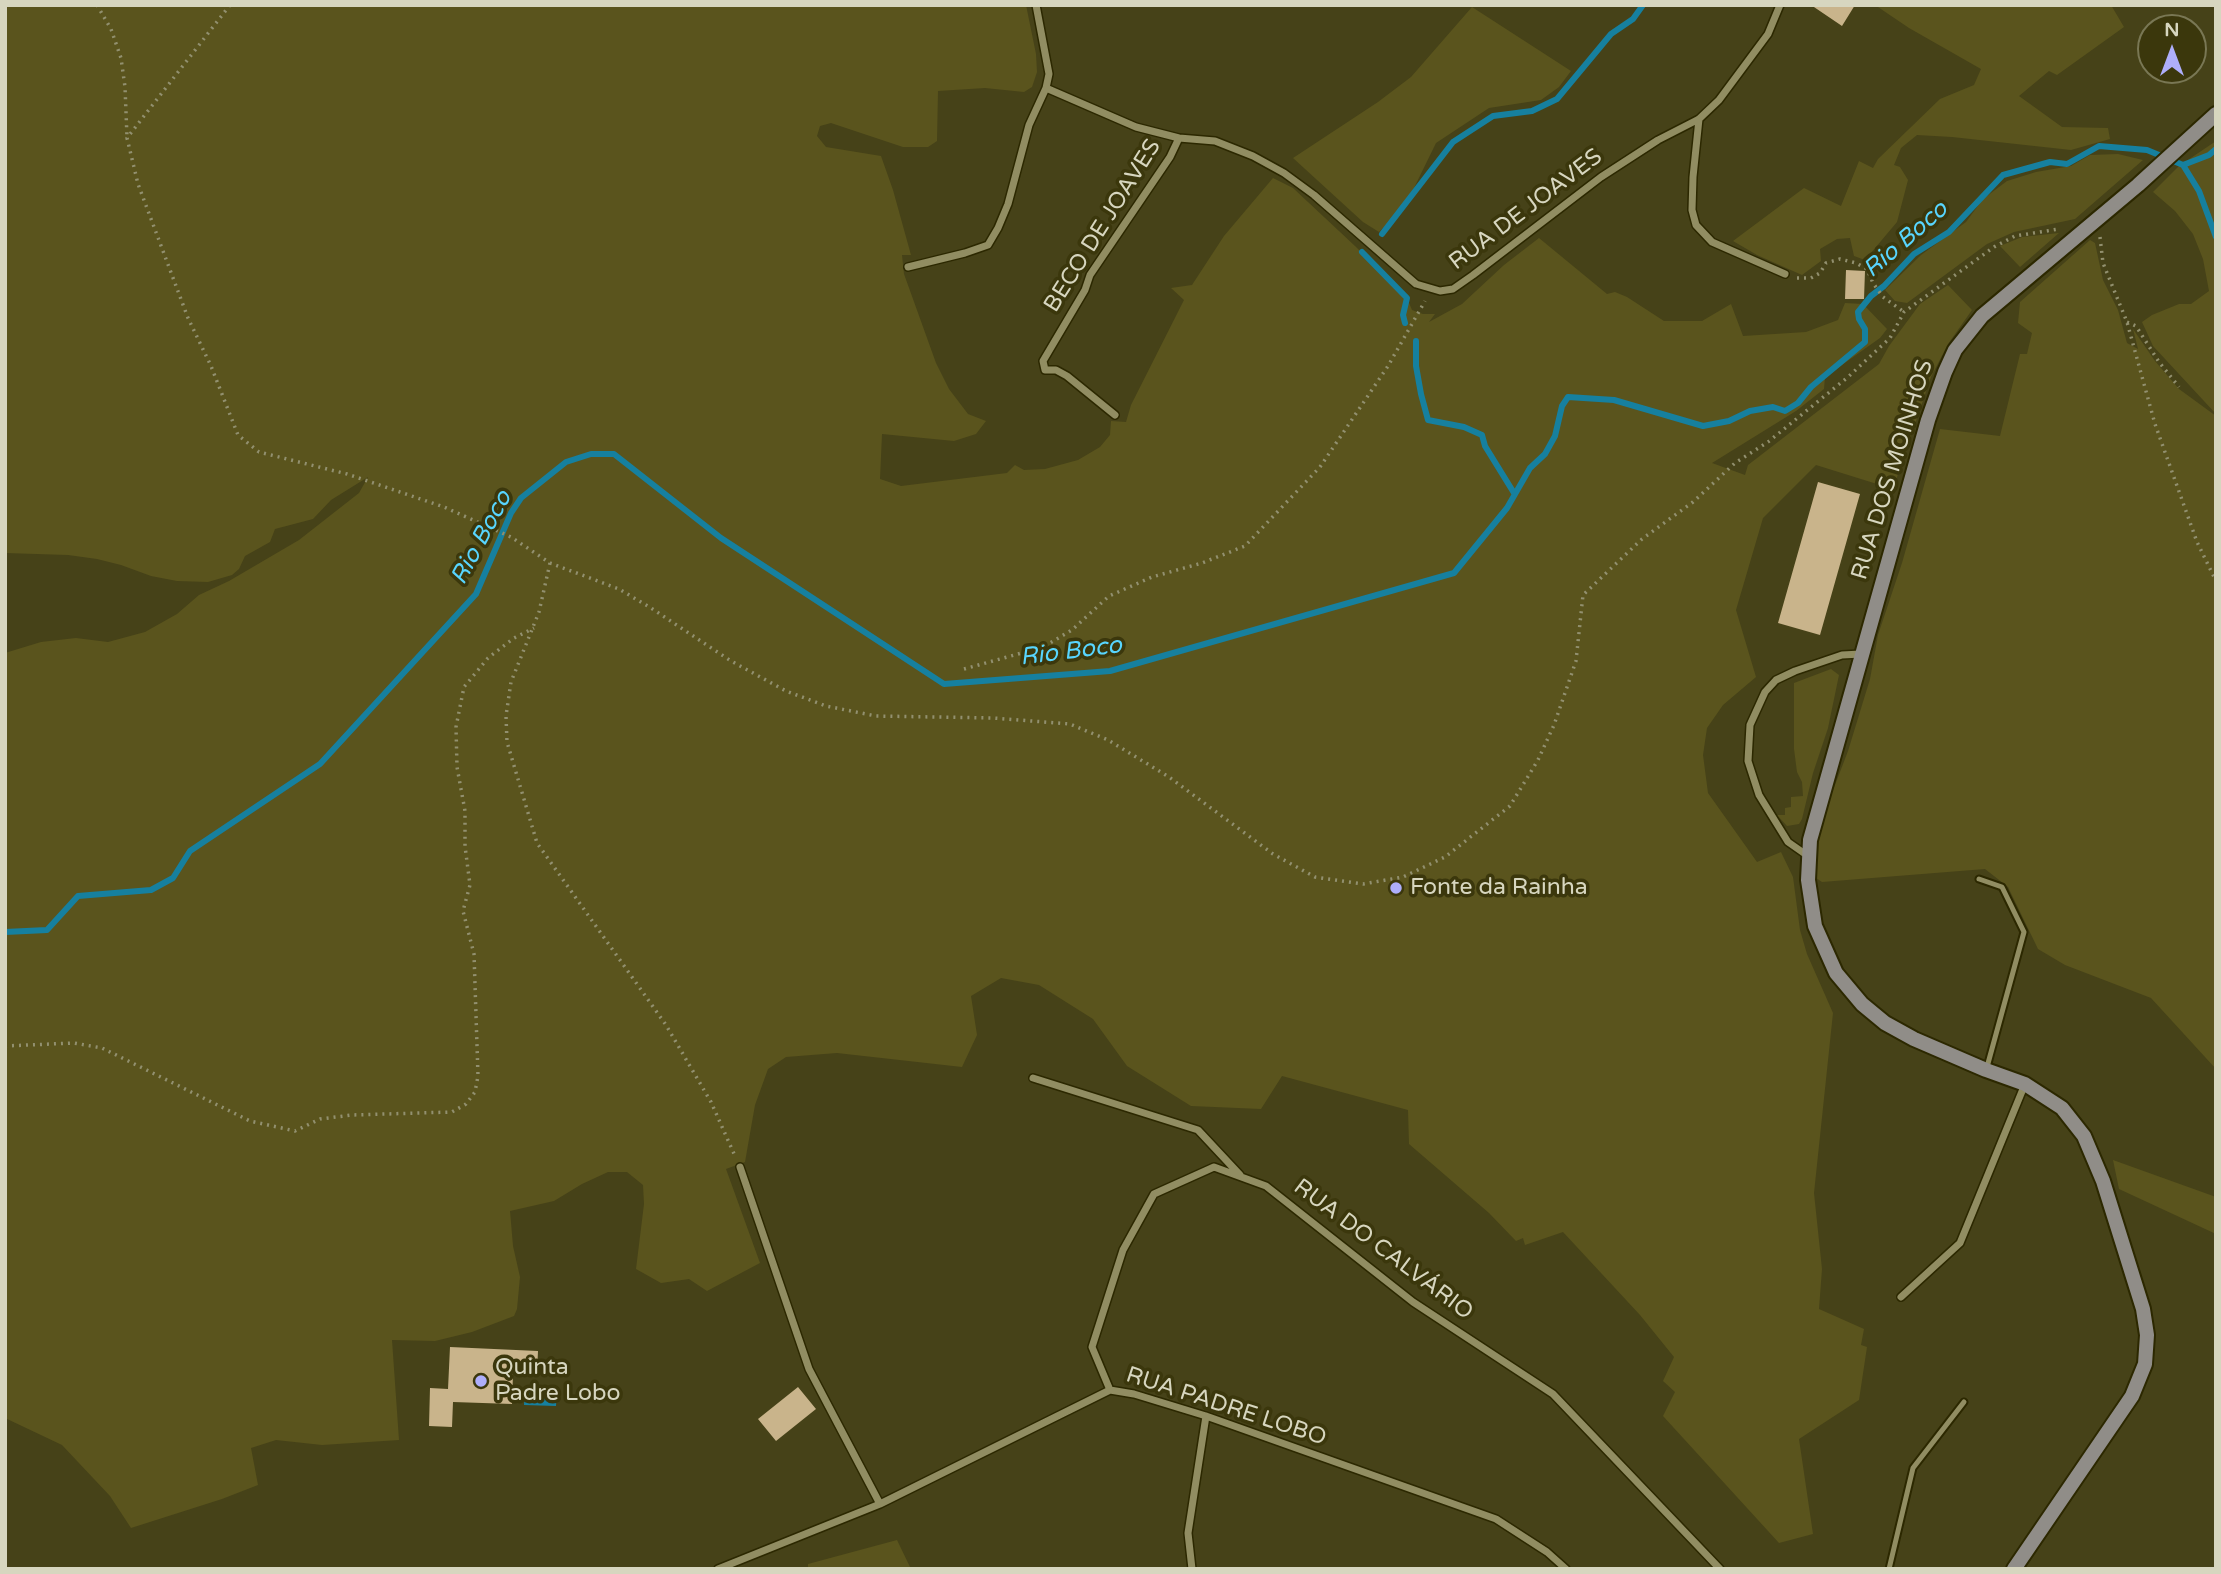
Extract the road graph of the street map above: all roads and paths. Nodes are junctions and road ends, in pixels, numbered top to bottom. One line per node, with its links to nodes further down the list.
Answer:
1 (97, 5): 8 (path)
2 (230, 5): 8 (path)
3 (1036, 5): 5 (street)
4 (1780, 5): 7 (street, RUA DE JOAVES)
5 (1046, 88): 9 (street, RUA DE JOAVES); 12 (street)
6 (2216, 114): 10 (main road, RUA DOS MOINHOS)
7 (1699, 119): 13 (street); 14 (street, RUA DE JOAVES)
8 (127, 138): 19 (path)
9 (1179, 138): 14 (street, RUA DE JOAVES); 18 (street, BECO DE JOAVES)
10 (2092, 223): 11 (main road, RUA DOS MOINHOS); 16 (path)
11 (2080, 233): 15 (path); 22 (main road, RUA DOS MOINHOS)
12 (908, 267)
13 (1785, 274): 15 (path)
14 (1429, 289): 23 (path)
15 (1904, 312): 19 (path)
16 (2127, 322): 17 (path); 20 (path)
17 (2179, 387)
18 (1115, 415)
19 (550, 563): 21 (path)
20 (2216, 581)
21 (534, 628): 26 (path); 30 (path)
22 (1861, 654): 24 (main road, RUA DOS MOINHOS); 24 (street)
23 (964, 669)
24 (1808, 856): 27 (main road, RUA DOS MOINHOS)
25 (1979, 879): 27 (lane)
26 (5, 1046)
27 (1986, 1070): 29 (main road, RUA DOS MOINHOS)
28 (1033, 1078): 31 (street)
29 (2025, 1084): 32 (street); 42 (main road, RUA DOS MOINHOS)
30 (740, 1167): 36 (street)
31 (1241, 1177): 33 (street, RUA DO CALVÁRIO); 40 (street, RUA DO CALVÁRIO)
32 (1901, 1297)
33 (1110, 1390): 35 (street, RUA PADRE LOBO); 36 (street, RUA PADRE LOBO)
34 (1964, 1402): 41 (lane)
35 (1206, 1416): 38 (street); 39 (street, RUA PADRE LOBO)
36 (880, 1504): 37 (street, RUA PADRE LOBO)
37 (719, 1569)
38 (1192, 1569)
39 (1566, 1569)
40 (1720, 1569)
41 (1889, 1569)
42 (2014, 1569)

